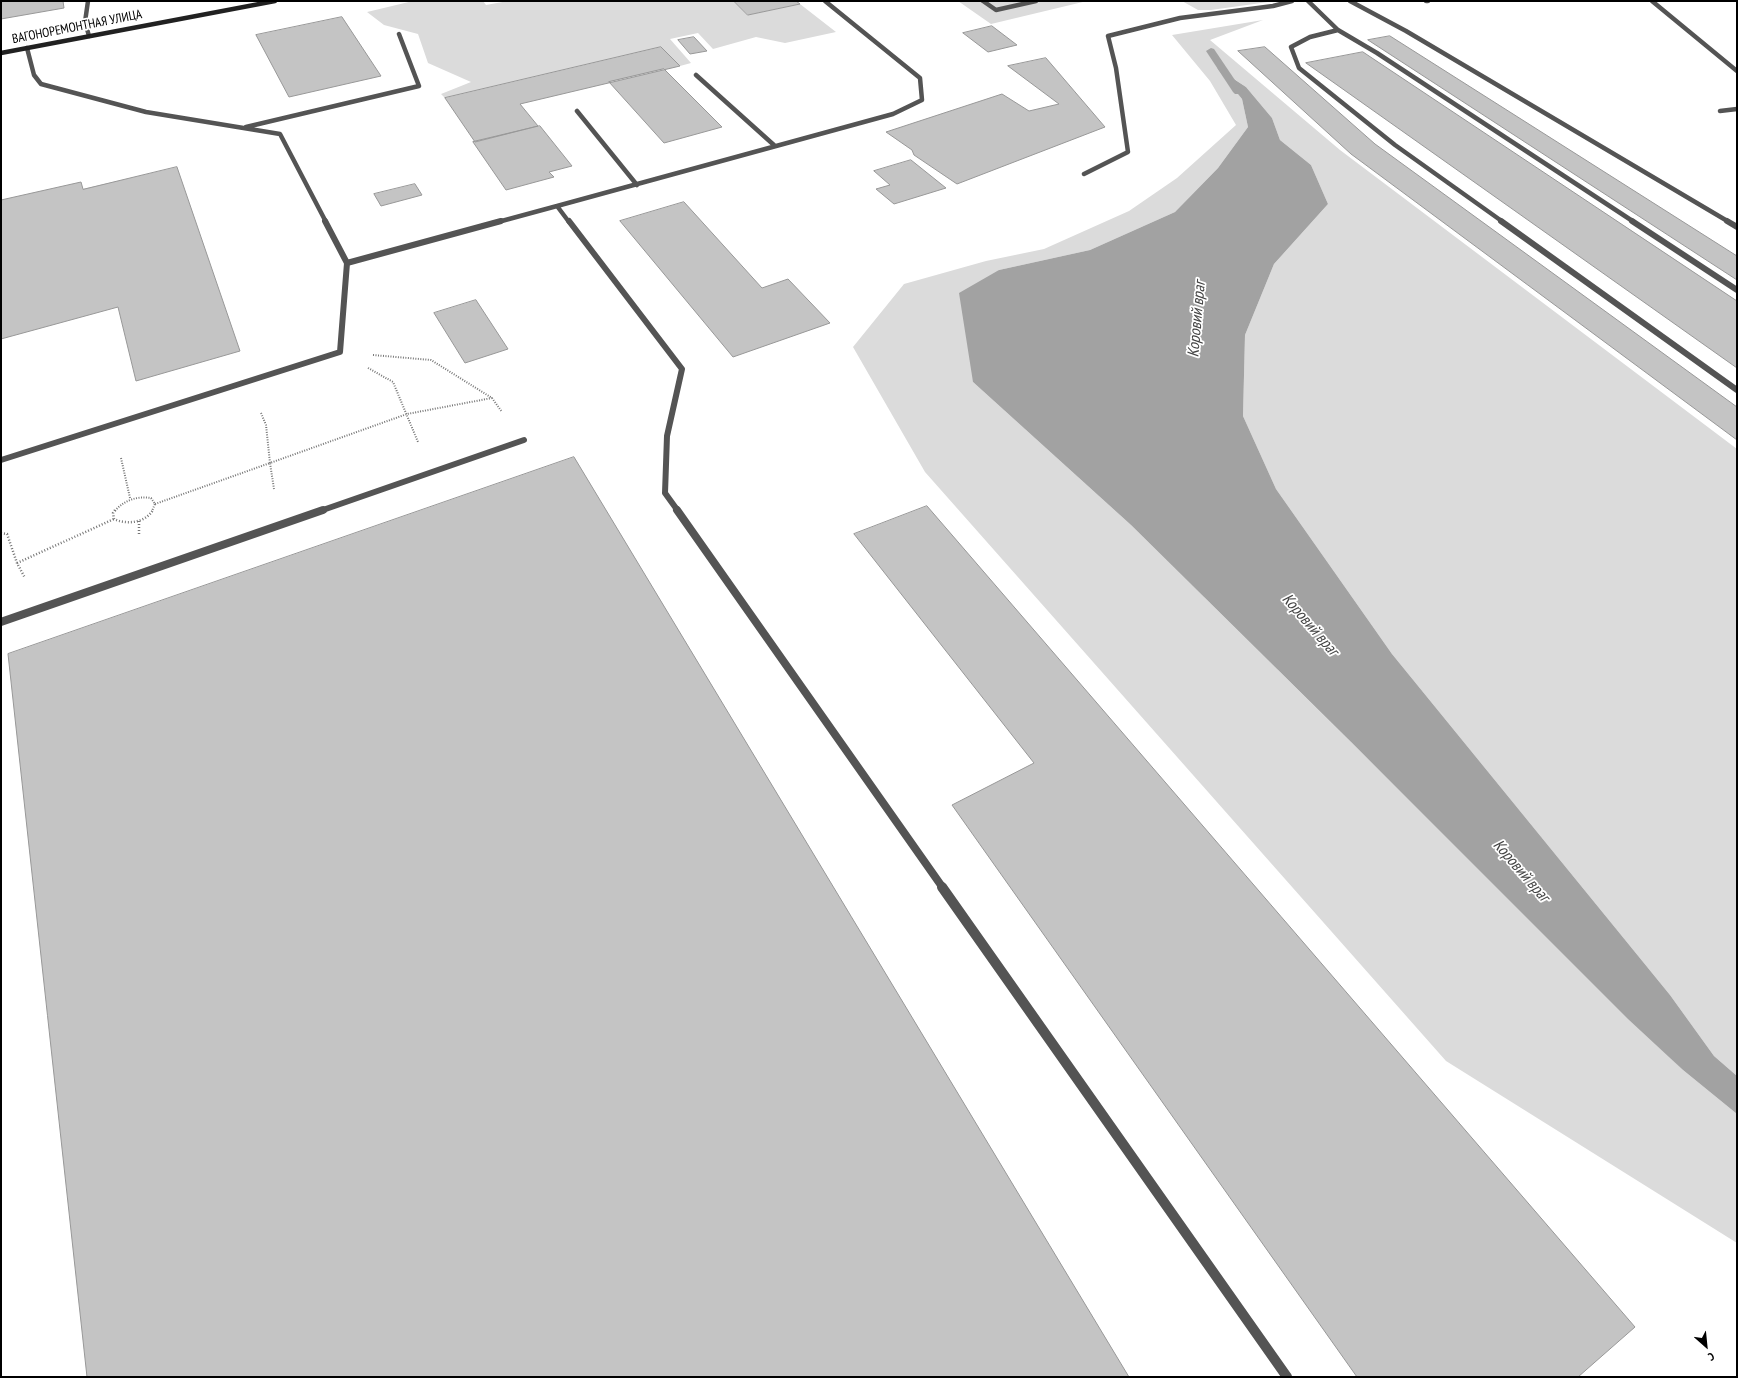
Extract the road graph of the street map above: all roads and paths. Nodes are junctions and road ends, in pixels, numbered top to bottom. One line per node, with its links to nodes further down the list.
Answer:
1 (88, 1): 12 (street)
2 (275, 1): 12 (street, ВАГОНОРЕМОНТНАЯ УЛИЦА)
3 (825, 1): 21 (street)
4 (983, 1): 5 (street)
5 (1036, 1)
6 (1292, 1): 22 (street)
7 (1308, 1): 10 (street)
8 (1350, 1): 25 (street)
9 (1652, 1): 15 (street)
10 (1338, 30): 27 (street); 30 (street)
11 (399, 34): 20 (street)
12 (89, 36): 13 (street, ВАГОНОРЕМОНТНАЯ УЛИЦА)
13 (28, 48): 14 (street, ВАГОНОРЕМОНТНАЯ УЛИЦА); 20 (street)
14 (1, 53)
15 (1737, 71)
16 (696, 75): 21 (street)
17 (1737, 109): 19 (street)
18 (577, 111): 23 (street)
19 (1720, 111)
20 (241, 128): 26 (street)
21 (775, 146): 23 (street)
22 (1084, 174)
23 (637, 185): 24 (street)
24 (557, 206): 26 (street); 46 (street)
25 (1737, 227)
26 (347, 263): 28 (street)
27 (1737, 290)
28 (340, 352): 29 (street); 31 (path); 32 (path)
29 (248, 381): 33 (street); 36 (path)
30 (1737, 390)
31 (492, 398): 32 (path); 34 (path)
32 (407, 414): 36 (path); 37 (path)
33 (111, 425): 35 (street); 38 (path)
34 (524, 440): 37 (street)
35 (1, 460)
36 (270, 463): 39 (path); 41 (path)
37 (430, 472): 41 (street)
38 (130, 498): 39 (path); 40 (path)
39 (155, 504): 40 (path)
40 (114, 519): 43 (path)
41 (280, 525): 44 (street)
42 (1, 533): 43 (path)
43 (17, 563): 44 (path)
44 (41, 608): 45 (street)
45 (1, 622)
46 (1287, 1377)

